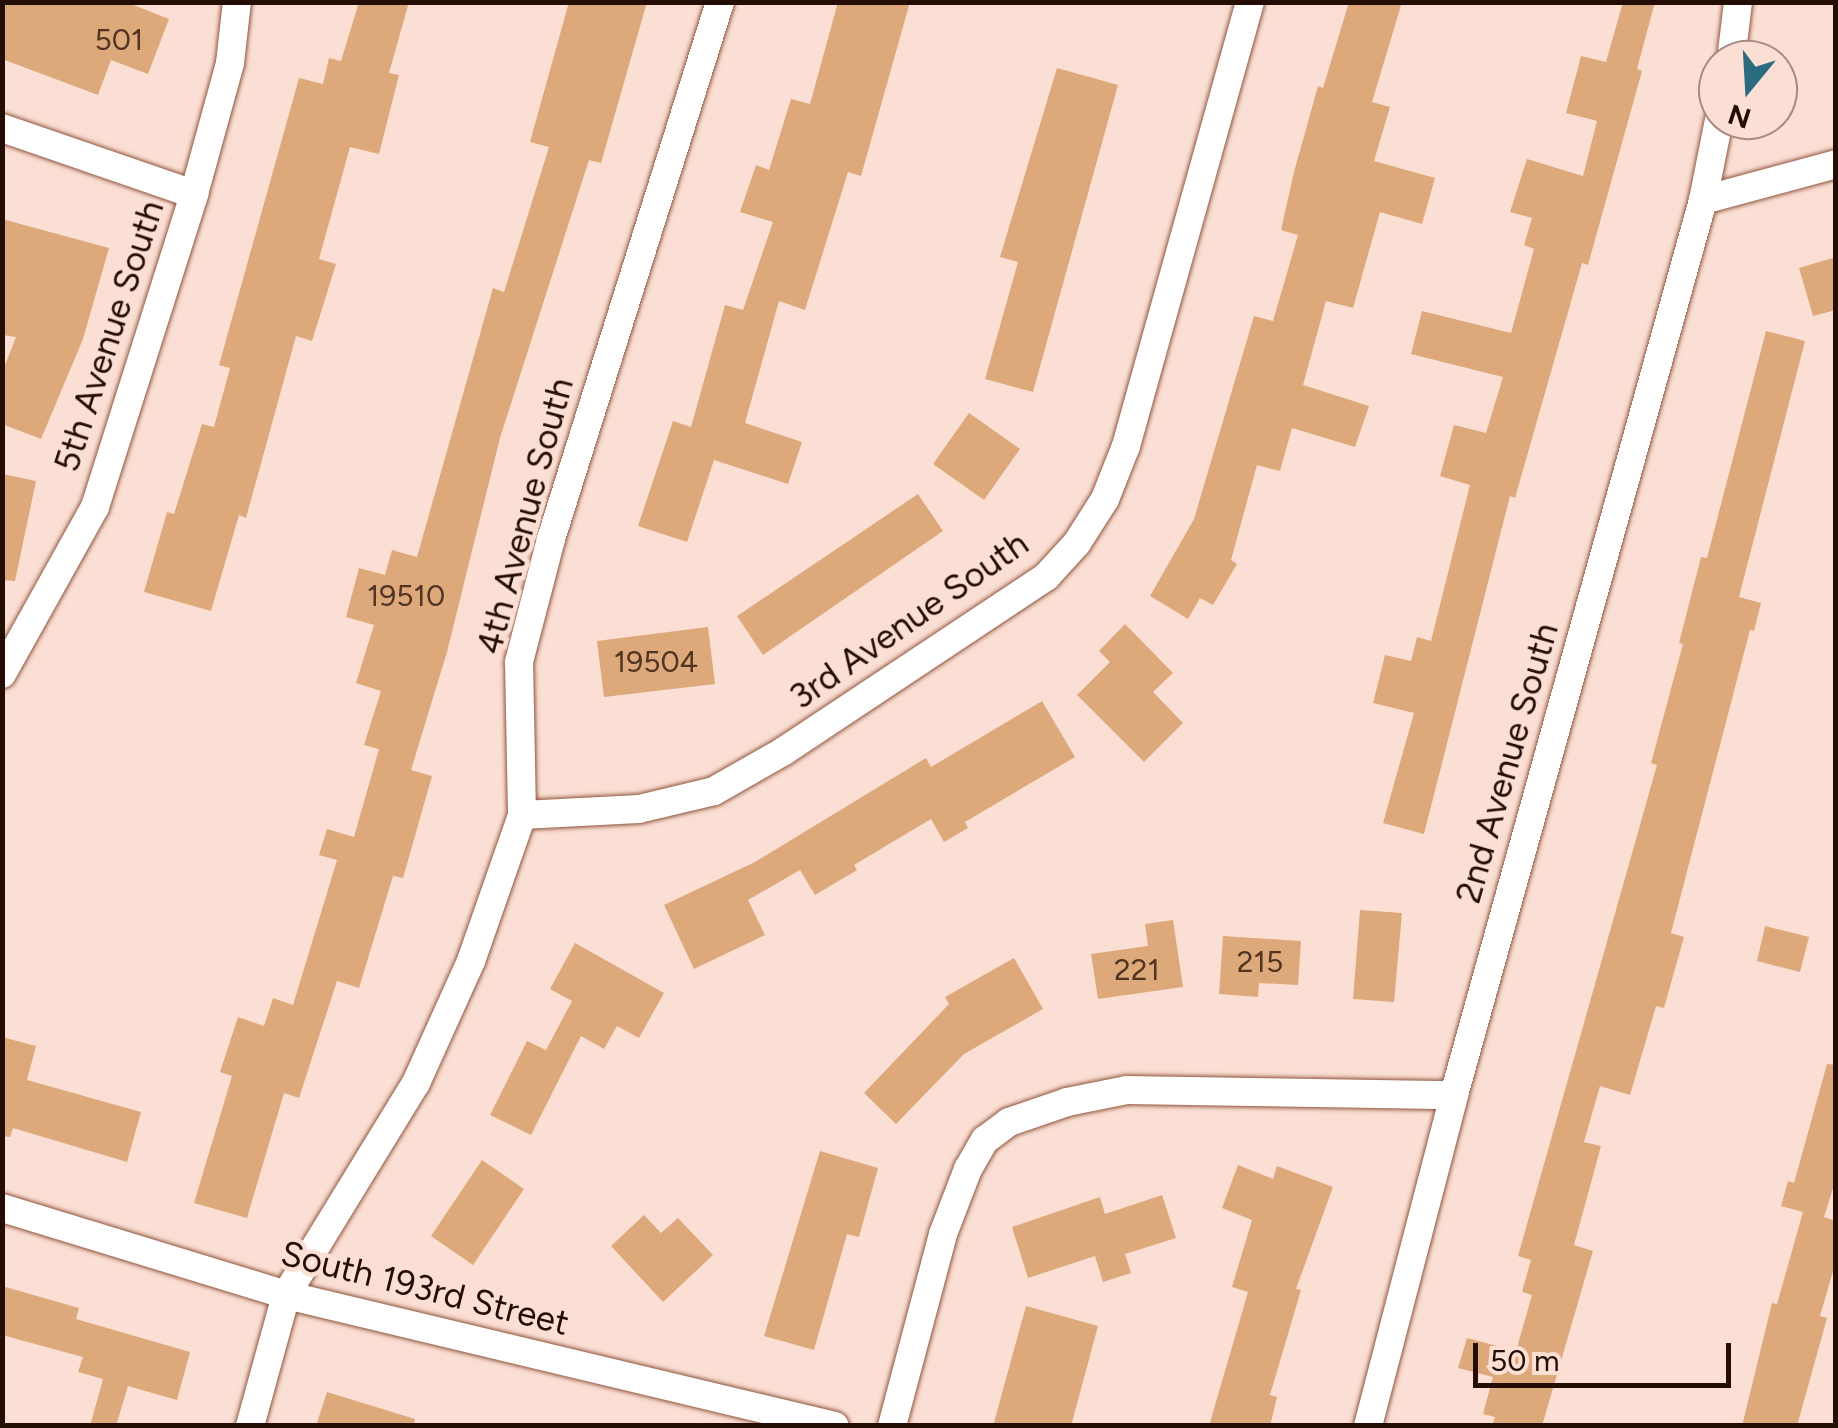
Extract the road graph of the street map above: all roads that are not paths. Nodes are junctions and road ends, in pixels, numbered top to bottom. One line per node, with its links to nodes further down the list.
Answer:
1 (237, 2): 9 (street, 5th Avenue South)
2 (720, 2): 12 (street, 4th Avenue South)
3 (1250, 2): 12 (street, 3rd Avenue South)
4 (1738, 2): 5 (street)
5 (1733, 40)
6 (2, 128): 9 (street)
7 (1715, 140): 10 (street, 2nd Avenue South)
8 (1836, 164): 10 (street)
9 (194, 194): 11 (street, 5th Avenue South)
10 (1703, 200): 13 (street, 2nd Avenue South)
11 (3, 671)
12 (522, 815): 15 (street, 4th Avenue South)
13 (1454, 1095): 18 (street); 19 (street, 2nd Avenue South)
14 (2, 1208): 15 (street, South 193rd Street)
15 (286, 1295): 16 (street, 4th Avenue South); 17 (street, South 193rd Street)
16 (250, 1426)
17 (835, 1426)
18 (892, 1426)
19 (1368, 1426)

